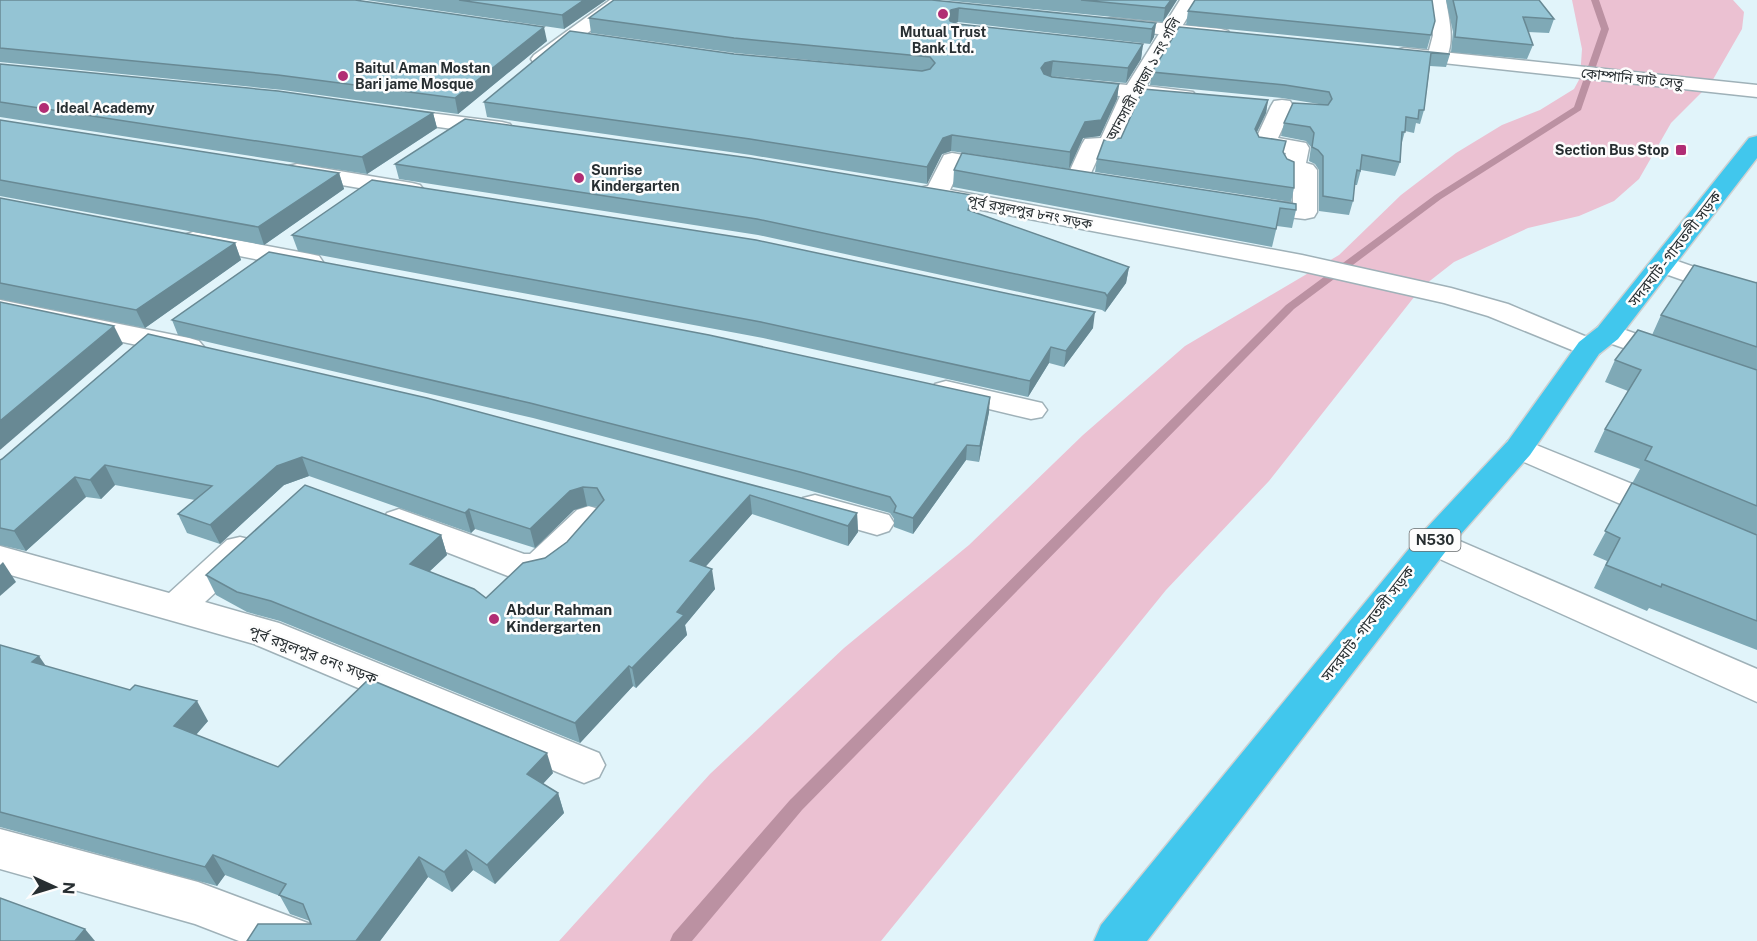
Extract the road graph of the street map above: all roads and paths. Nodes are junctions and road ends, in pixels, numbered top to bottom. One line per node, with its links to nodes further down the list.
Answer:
1 (622, 0): 11 (street)
2 (1189, 0): 5 (street, আনসারী প্লাজা ১ নং গলি)
3 (1437, 0): 10 (street)
4 (1091, 22): 5 (street)
5 (1169, 30): 6 (street); 9 (street, আনসারী প্লাজা ১ নং গলি)
6 (1239, 37)
7 (1133, 50): 9 (street)
8 (1381, 51): 10 (street, কোম্পানি ঘাট সেতু)
9 (1156, 52): 14 (street, আনসারী প্লাজা ১ নং গলি)
10 (1437, 57): 13 (street, কোম্পানি ঘাট সেতু)
11 (524, 73)
12 (1051, 84): 14 (street)
13 (1757, 91)
14 (1132, 93): 15 (street); 26 (street, আনসারী প্লাজা ১ নং গলি)
15 (1202, 97)
16 (489, 102): 19 (street)
17 (1305, 109): 31 (street)
18 (373, 111): 19 (street)
19 (463, 124): 20 (street); 21 (street)
20 (520, 132)
21 (435, 142)
22 (1757, 143): 36 (highway, সদরঘাট - গাবতলী সড়ক / N530)
23 (399, 166): 27 (street)
24 (279, 169): 27 (street)
25 (1023, 171): 30 (street)
26 (1078, 179)
27 (371, 184): 29 (street); 32 (street)
28 (900, 189): 30 (street, পূর্ব রসুলপুর ৮নং সড়ক)
29 (430, 193)
30 (936, 195): 43 (street, পূর্ব রসুলপুর ৮নং সড়ক)
31 (1227, 202)
32 (344, 203)
33 (167, 235): 35 (street)
34 (298, 235): 35 (street)
35 (271, 254): 37 (street); 38 (street)
36 (1663, 264): 39 (street); 43 (highway, সদরঘাট - গাবতলী সড়ক / N530)
37 (338, 267)
38 (243, 274)
39 (1757, 298)
40 (0, 308): 42 (street)
41 (180, 319): 42 (street)
42 (152, 338): 44 (street); 45 (street)
43 (1599, 341): 47 (street, পূর্ব রসুলপুর ৮নং সড়ক); 49 (highway, সদরঘাট - গাবতলী সড়ক / N530)
44 (220, 355)
45 (128, 359)
46 (918, 384): 48 (street)
47 (1757, 386)
48 (1031, 411)
49 (1519, 448): 53 (street); 56 (highway, সদরঘাট - গাবতলী সড়ক / N530)
50 (785, 498): 54 (street)
51 (367, 509): 52 (street)
52 (589, 518)
53 (1692, 522)
54 (877, 524)
55 (263, 528): 58 (street)
56 (1434, 542): 59 (street); 62 (highway, সদরঘাট - গাবতলী সড়ক / N530)
57 (0, 559): 58 (street, পূর্ব রসুলপুর ৪নং সড়ক)
58 (176, 609): 60 (street, পূর্ব রসুলপুর ৪নং সড়ক)
59 (1757, 686)
60 (584, 765)
61 (0, 849): 63 (street)
62 (1127, 938)
63 (296, 941)

